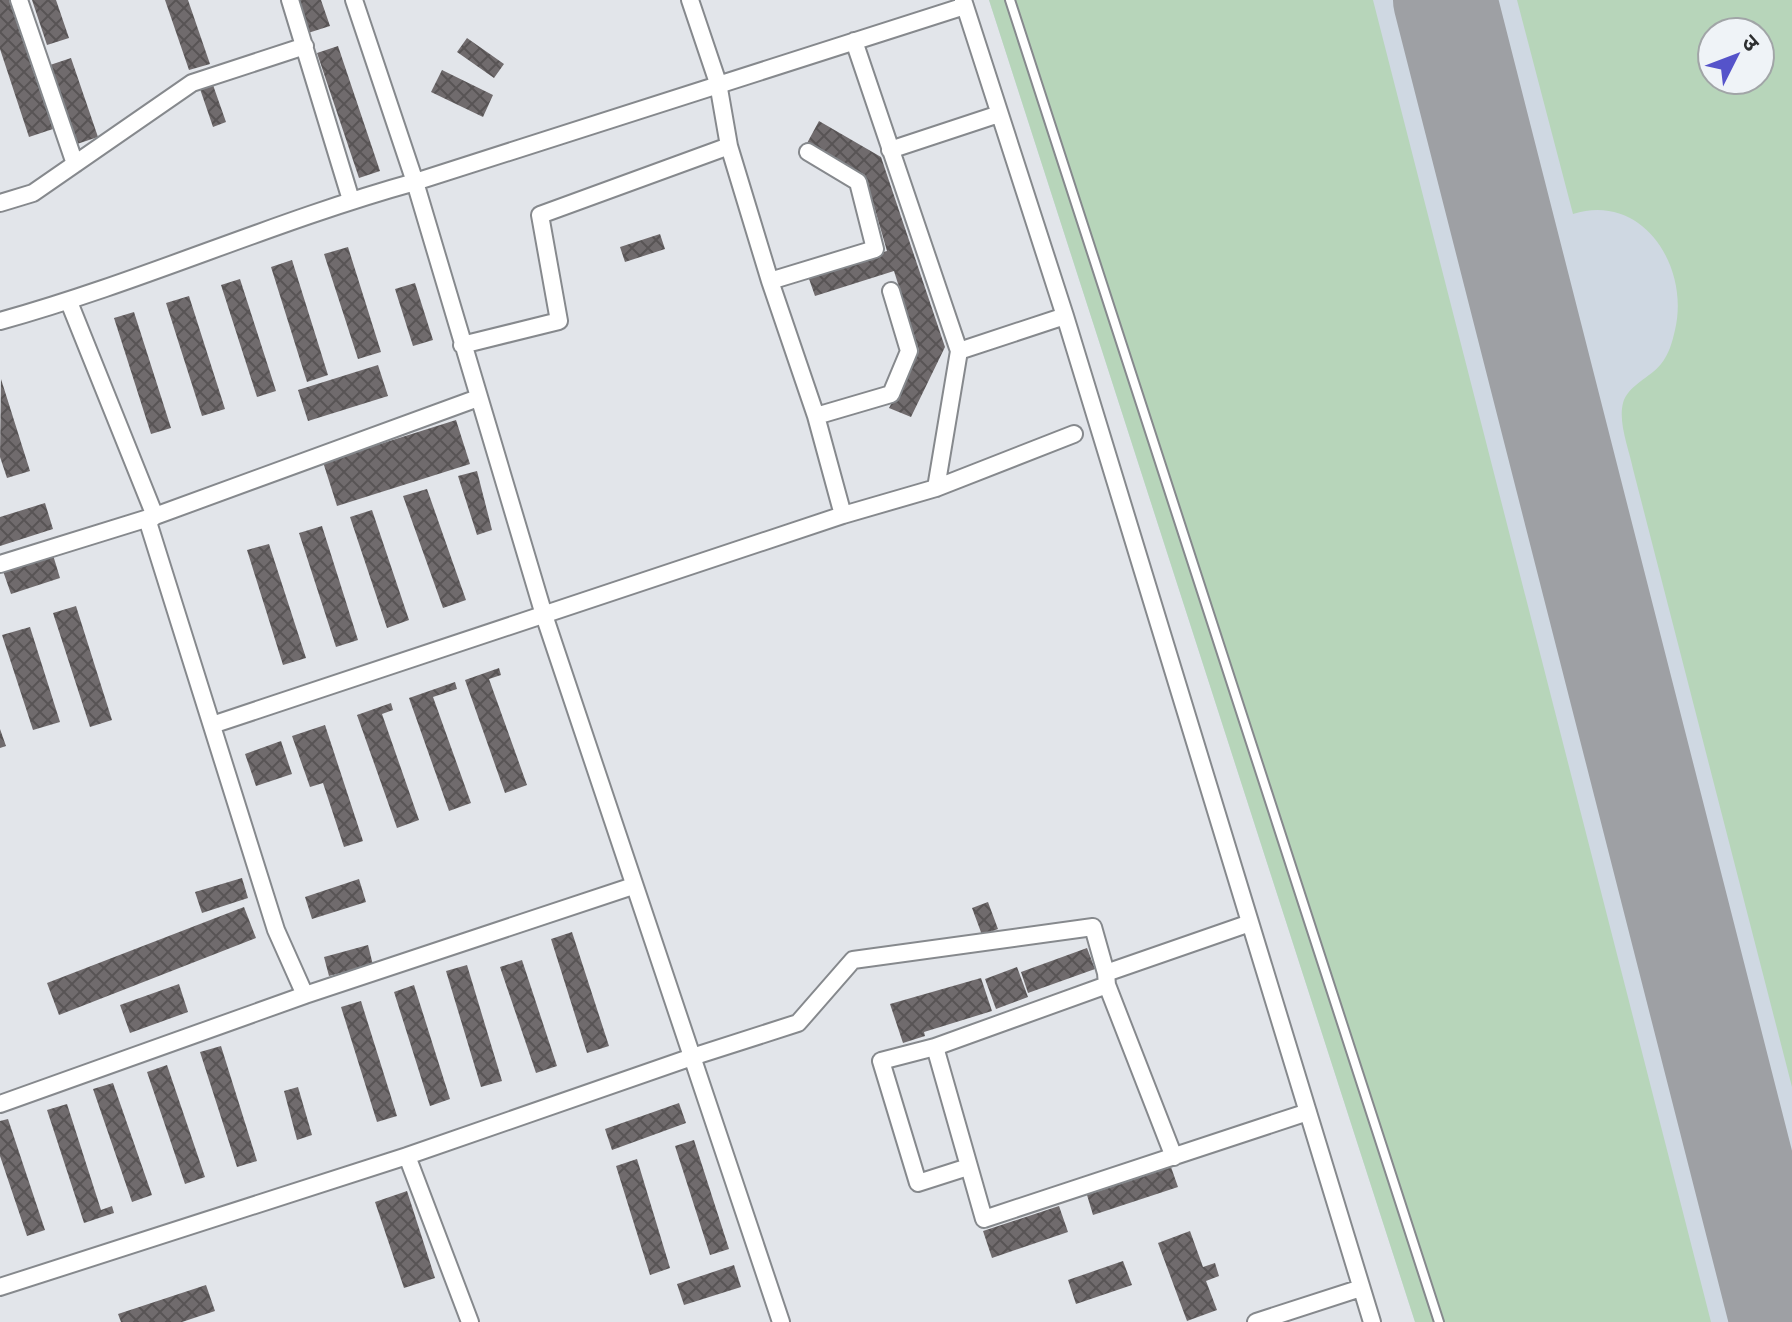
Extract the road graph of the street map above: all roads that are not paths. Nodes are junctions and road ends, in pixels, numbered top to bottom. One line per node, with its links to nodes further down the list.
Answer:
1 (19, 0): 14 (street)
2 (290, 0): 8 (street)
3 (354, 0): 15 (street)
4 (690, 0): 9 (street)
5 (1010, 0): 51 (lane)
6 (964, 3): 7 (street); 10 (street)
7 (854, 41): 9 (street); 12 (street)
8 (305, 46): 14 (street); 16 (street)
9 (718, 83): 11 (street); 15 (street)
10 (999, 114): 12 (street); 21 (street)
11 (729, 146): 18 (street); 23 (street)
12 (890, 150): 24 (street)
13 (808, 152): 18 (street)
14 (75, 164): 17 (street)
15 (415, 182): 16 (street); 23 (street)
16 (351, 200): 20 (street)
17 (0, 203)
18 (770, 281): 26 (street)
19 (891, 291): 26 (street)
20 (69, 302): 22 (street); 30 (street)
21 (1065, 316): 24 (street); 35 (street)
22 (0, 321)
23 (462, 345): 25 (street)
24 (959, 351): 28 (street)
25 (478, 398): 30 (street); 32 (street)
26 (816, 416): 29 (street)
27 (1074, 434): 28 (street)
28 (936, 488): 29 (street)
29 (843, 515): 32 (street)
30 (155, 516): 31 (street); 33 (street)
31 (0, 564)
32 (544, 615): 33 (street); 34 (street)
33 (212, 725): 37 (street)
34 (633, 886): 37 (street); 39 (street)
35 (1250, 923): 36 (street); 41 (street)
36 (1107, 979): 38 (street); 39 (street); 43 (street)
37 (305, 995): 40 (street)
38 (935, 1047): 44 (street); 44 (street)
39 (692, 1057): 42 (street); 48 (street)
40 (0, 1104)
41 (1308, 1112): 43 (street); 46 (street)
42 (407, 1156): 45 (street); 47 (street)
43 (1174, 1157): 44 (street)
44 (968, 1167)
45 (0, 1287)
46 (1361, 1288): 49 (street); 50 (street)
47 (470, 1322)
48 (781, 1322)
49 (1256, 1322)
50 (1372, 1322)
51 (1439, 1322)

